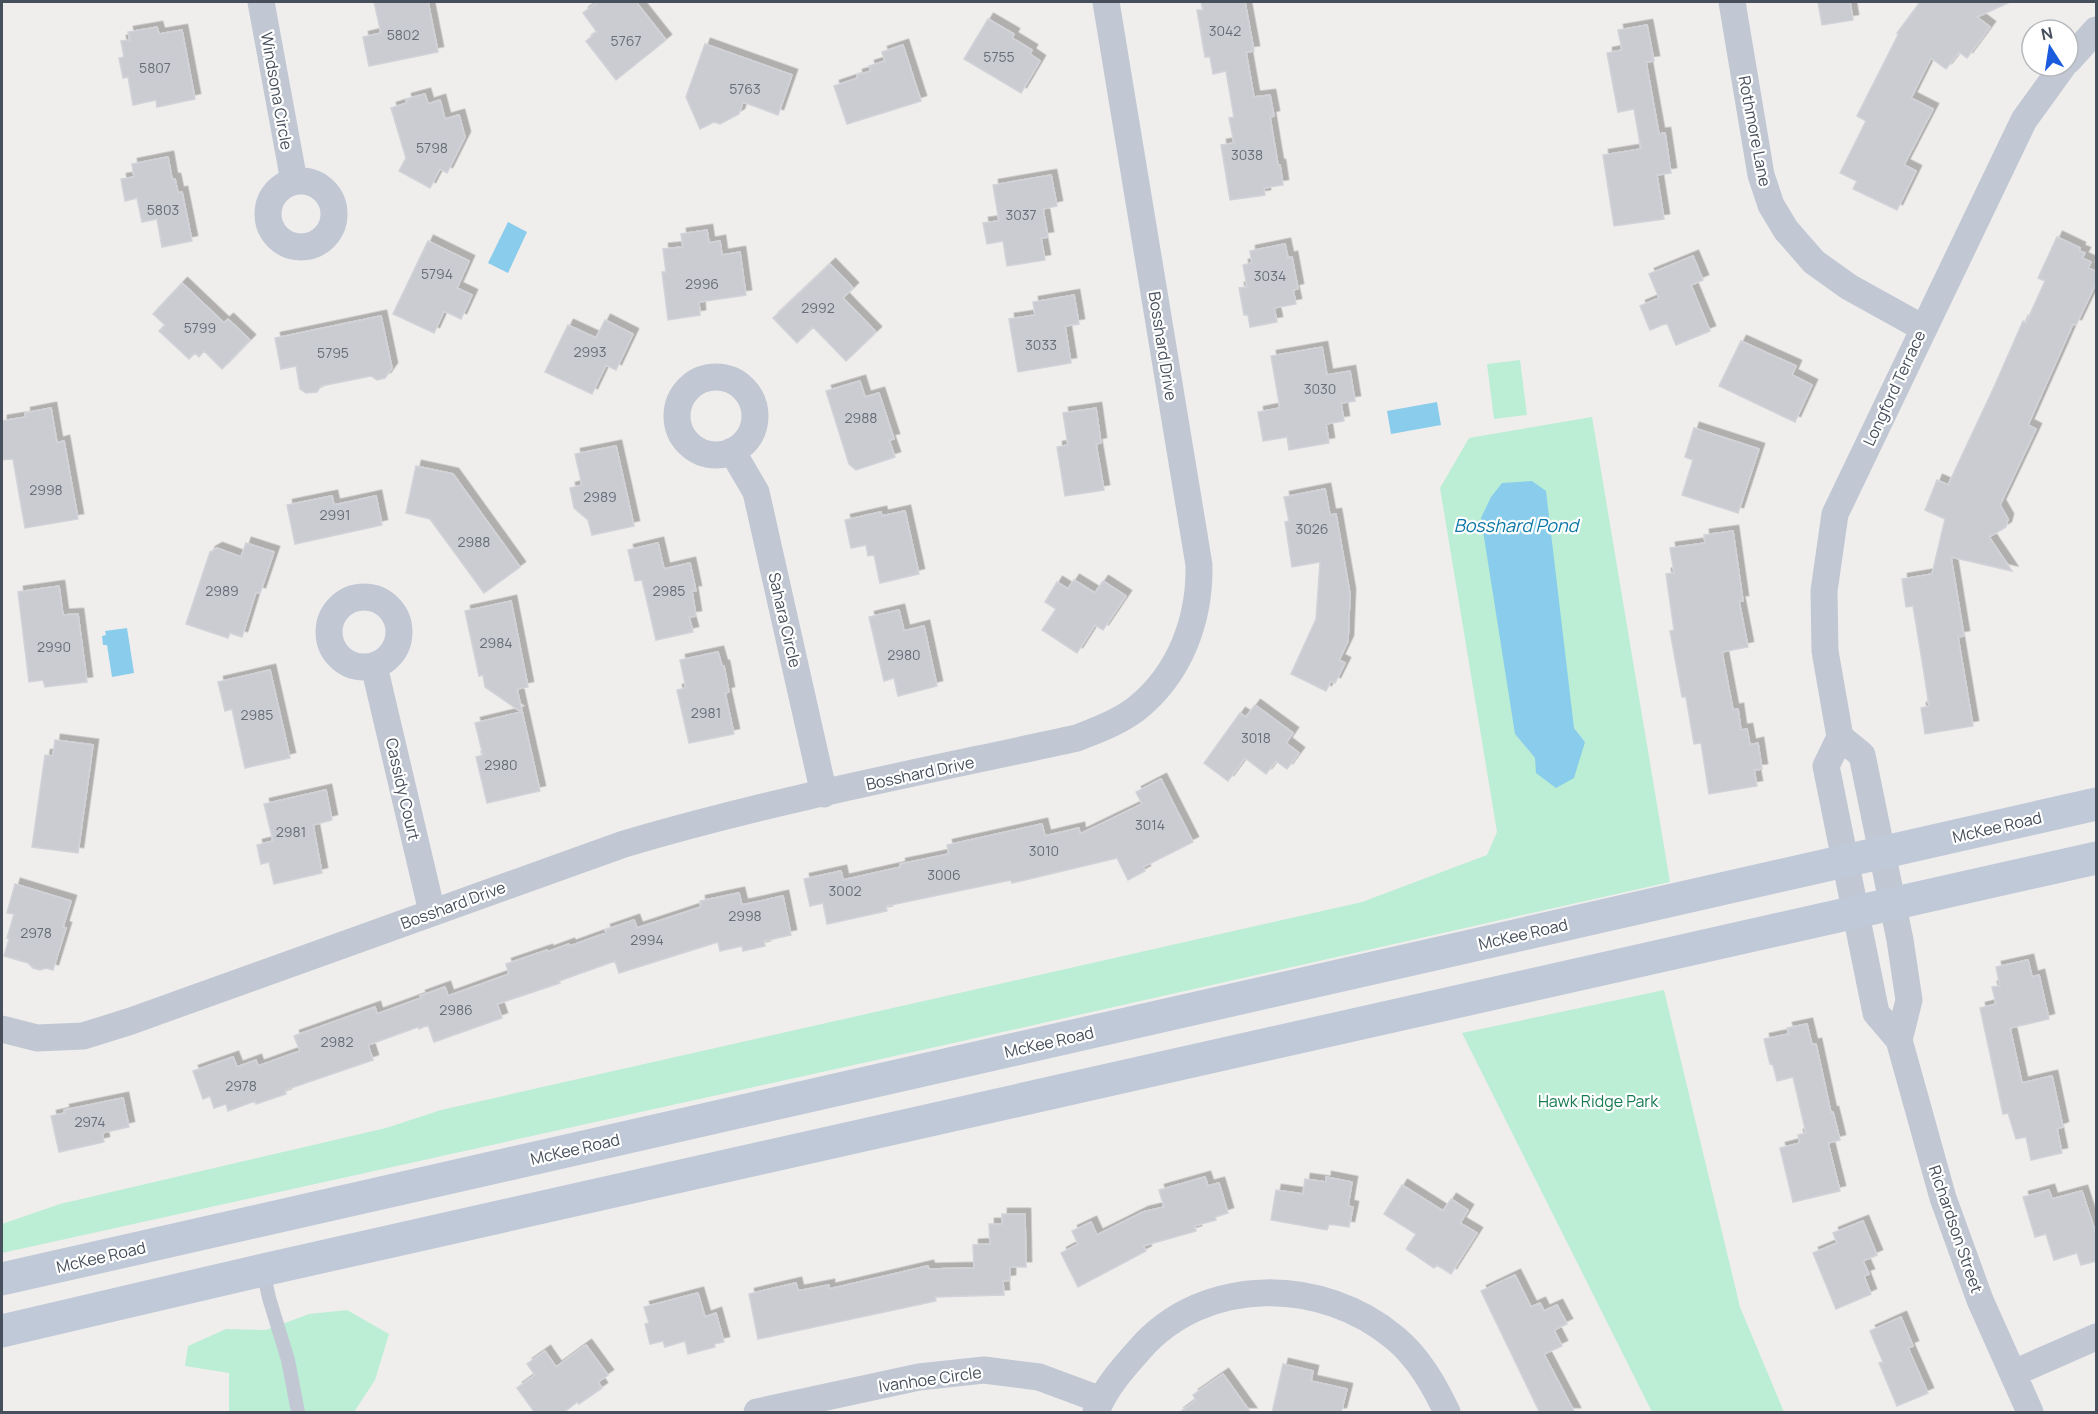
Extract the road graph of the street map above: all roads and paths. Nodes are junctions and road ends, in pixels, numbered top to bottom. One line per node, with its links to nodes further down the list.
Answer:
1 (261, 2): 7 (street, Windsona Circle)
2 (1106, 2): 12 (street, Bosshard Drive)
3 (1732, 2): 8 (street, Rothmore Lane)
4 (2097, 30): 5 (street)
5 (2080, 48)
6 (2054, 78): 8 (street, Longford Terrace)
7 (294, 181)
8 (1923, 328): 11 (street, Longford Terrace)
9 (732, 452): 12 (street, Sahara Circle)
10 (374, 666): 18 (street, Cassidy Court)
11 (1840, 737): 14 (street); 16 (street)
12 (824, 794): 18 (street, Bosshard Drive)
13 (2097, 804): 14 (main road, McKee Road)
14 (1883, 852): 16 (main road, McKee Road); 17 (street)
15 (2097, 858): 17 (main road)
16 (1846, 861): 19 (street, Richardson Street); 23 (main road, McKee Road)
17 (1892, 904): 19 (main road); 21 (street, Richardson Street)
18 (432, 912): 20 (street, Bosshard Drive)
19 (1855, 912): 21 (street, Richardson Street); 22 (main road)
20 (2, 1029)
21 (1899, 1040): 26 (street, Richardson Street)
22 (263, 1270): 24 (main road); 28 (lane)
23 (2, 1279)
24 (2, 1331)
25 (2097, 1336): 26 (street)
26 (2014, 1373): 31 (street, Richardson Street)
27 (1099, 1406): 29 (street, Ivanhoe Circle); 30 (street)
28 (298, 1413)
29 (757, 1413)
30 (1447, 1413)
31 (2030, 1413)

